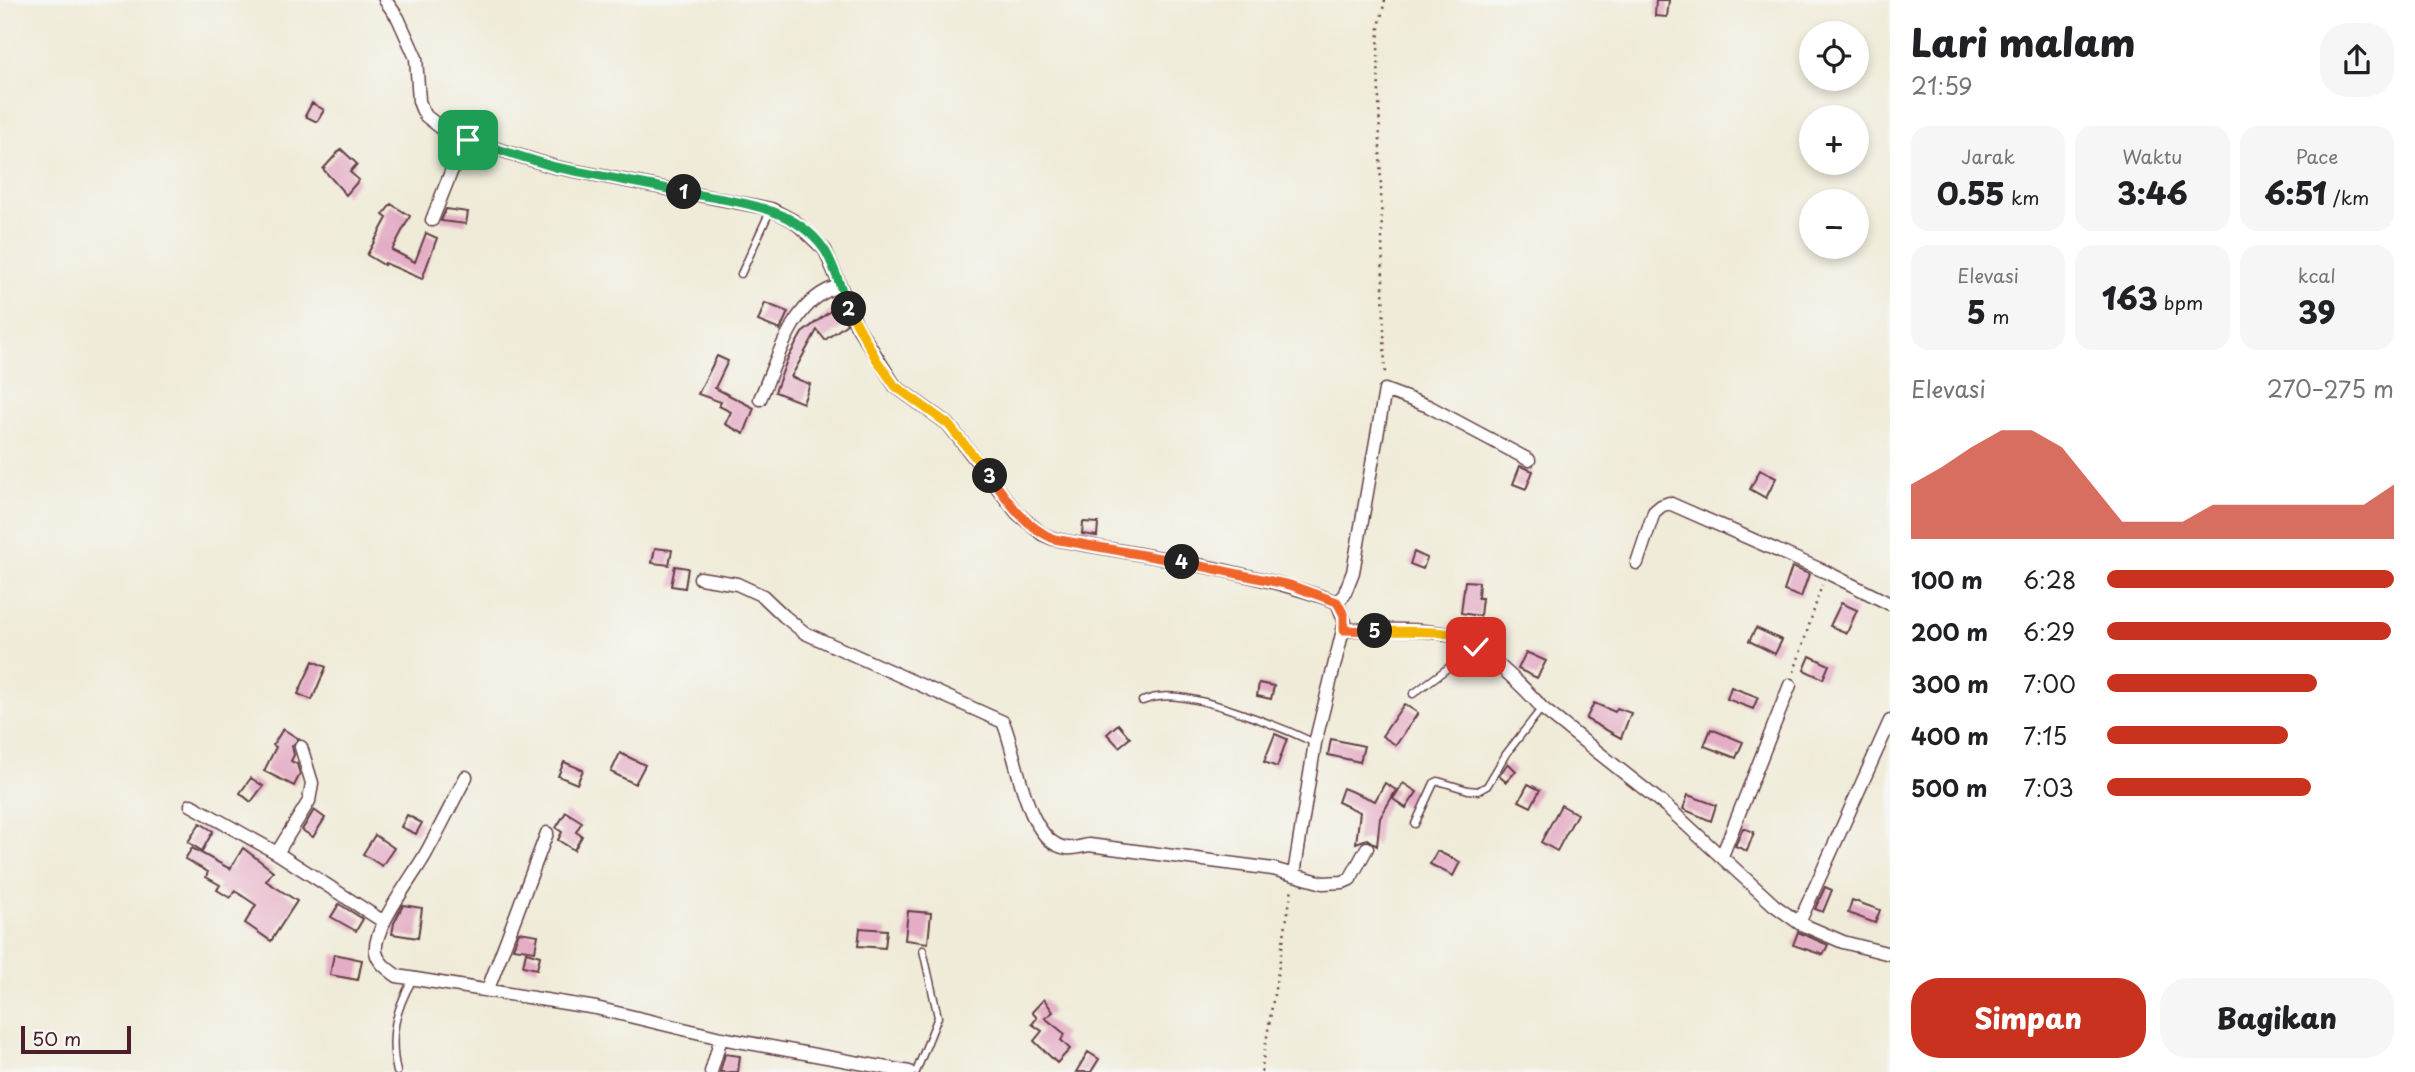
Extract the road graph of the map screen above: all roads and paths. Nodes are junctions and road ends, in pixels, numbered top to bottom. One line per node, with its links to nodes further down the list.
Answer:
1 (385, 0): 3 (street)
2 (1385, 0): 8 (path)
3 (468, 140): 4 (street); 5 (street)
4 (771, 209): 6 (lane); 7 (street)
5 (432, 220)
6 (741, 274)
7 (839, 286): 9 (street); 14 (street)
8 (1385, 390): 10 (street); 14 (street)
9 (760, 399)
10 (1529, 460)
11 (1637, 563): 12 (street)
12 (1826, 572): 15 (street); 18 (path)
13 (700, 578): 32 (street)
14 (1337, 602): 16 (street)
15 (1890, 604)
16 (1344, 630): 17 (street); 23 (street)
17 (1476, 647): 19 (lane); 21 (street)
18 (1790, 685): 31 (street)
19 (1413, 694)
20 (1142, 701): 23 (lane)
21 (1542, 708): 27 (lane); 31 (street)
22 (1890, 721): 34 (street)
23 (1315, 743): 32 (street)
24 (301, 747): 30 (street)
25 (466, 778): 33 (street)
26 (191, 805): 30 (street)
27 (1415, 824)
28 (547, 832): 38 (street)
29 (1367, 848): 32 (street)
30 (277, 853): 33 (street)
31 (1722, 856): 34 (street)
32 (1294, 874): 44 (path)
33 (384, 922): 37 (street)
34 (1799, 923): 36 (street)
35 (923, 950): 43 (lane)
36 (1890, 954)
37 (413, 979): 38 (street); 40 (lane)
38 (488, 989): 39 (street)
39 (721, 1038): 41 (street); 42 (street)
40 (397, 1072)
41 (710, 1072)
42 (909, 1072)
43 (916, 1072)
44 (1261, 1072)

